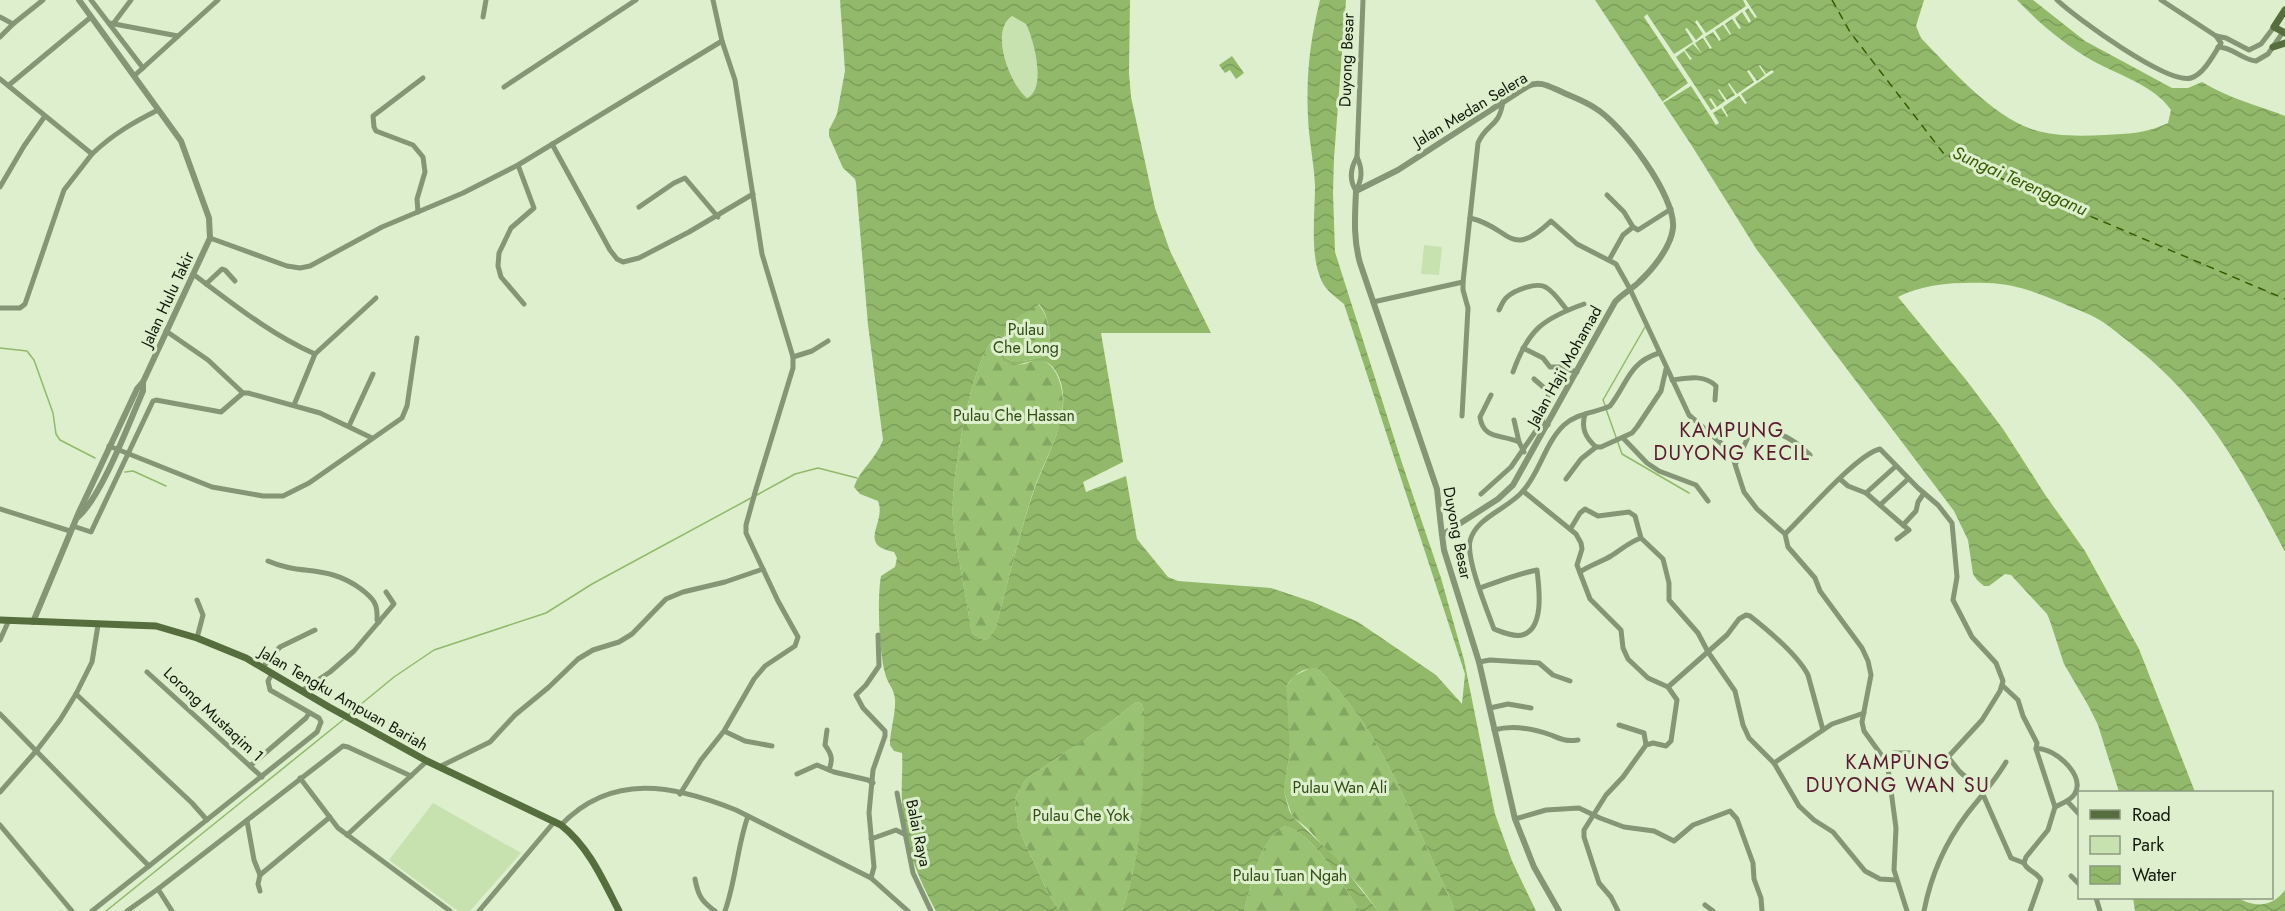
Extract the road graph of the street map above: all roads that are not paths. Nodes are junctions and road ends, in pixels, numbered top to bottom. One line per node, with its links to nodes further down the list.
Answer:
1 (43, 0): 17 (street)
2 (78, 0): 15 (street, Jalan Hulu Takir)
3 (91, 0): 18 (street)
4 (131, 0): 18 (street)
5 (218, 0): 21 (street)
6 (486, 0): 13 (street)
7 (636, 0): 33 (street)
8 (713, 0): 24 (street)
9 (1363, 0): 39 (street, Duyong Besar)
10 (2057, 0): 26 (street)
11 (2161, 0): 22 (street)
12 (2285, 10): 16 (main road)
13 (483, 16)
14 (0, 17): 17 (street)
15 (91, 17): 29 (street, Jalan Hulu Takir); 32 (street)
16 (2282, 20): 19 (main road)
17 (14, 24): 23 (street)
18 (111, 24): 21 (street); 28 (street)
19 (2274, 27): 20 (main road); 22 (street)
20 (2284, 32): 27 (street)
21 (178, 36): 28 (street)
22 (2216, 36): 26 (street)
23 (0, 37)
24 (723, 40): 37 (street); 43 (street)
25 (2285, 43): 27 (main road)
26 (2218, 47): 27 (street)
27 (2273, 47)
28 (143, 68): 29 (street)
29 (134, 76): 35 (street, Jalan Hulu Takir)
30 (423, 78): 47 (street)
31 (0, 79): 32 (street)
32 (9, 85): 36 (street)
33 (504, 87)
34 (1503, 101): 42 (street, Jalan Medan Selera); 46 (street, Jalan Medan Selera); 49 (street)
35 (158, 110): 38 (street); 51 (street, Jalan Hulu Takir)
36 (45, 116): 38 (street); 41 (street)
37 (552, 144): 40 (street); 48 (street)
38 (92, 154): 62 (street)
39 (1357, 157): 42 (street, Duyong Besar); 42 (street, Duyong Besar)
40 (518, 165): 47 (street); 60 (street)
41 (0, 187)
42 (1356, 191): 59 (street, Duyong Besar)
43 (753, 194): 48 (street); 71 (street)
44 (1607, 195): 50 (street)
45 (639, 207): 48 (street)
46 (1671, 209): 50 (street); 57 (street, Jalan Medan Selera)
47 (418, 212): 51 (street)
48 (718, 217)
49 (1470, 218): 52 (street); 55 (street)
50 (1633, 227): 52 (street)
51 (210, 238): 53 (street, Jalan Hulu Takir)
52 (1609, 260): 57 (street)
53 (193, 274): 56 (street); 65 (street, Jalan Hulu Takir)
54 (235, 281): 56 (street)
55 (1463, 282): 59 (street); 84 (street)
56 (206, 284): 70 (street)
57 (1630, 289): 69 (street); 74 (street, Jalan Haji Mohamad)
58 (376, 298): 70 (street)
59 (1373, 302): 117 (street, Duyong Besar)
60 (524, 304)
61 (1584, 304): 64 (street)
62 (0, 308)
63 (1499, 310): 64 (street)
64 (1567, 310): 68 (street)
65 (166, 331): 78 (street, Jalan Hulu Takir); 79 (street)
66 (417, 338): 88 (street)
67 (828, 341): 71 (street)
68 (1523, 348): 73 (street); 74 (street)
69 (1659, 353): 72 (street); 83 (street)
70 (315, 354): 82 (street)
71 (793, 357): 121 (street)
72 (1666, 368): 77 (street); 89 (street)
73 (1513, 372)
74 (1577, 372): 86 (street, Jalan Haji Mohamad)
75 (373, 375): 87 (street)
76 (1534, 379): 86 (street)
77 (1672, 380): 81 (street); 98 (street)
78 (143, 382): 91 (street, Jalan Hulu Takir); 93 (street)
79 (243, 393): 82 (street); 95 (street)
80 (1491, 395): 90 (street)
81 (1715, 400)
82 (294, 405): 87 (street)
83 (1585, 414): 92 (street); 103 (street)
84 (1462, 416)
85 (1515, 420): 90 (street)
86 (1545, 424): 94 (street); 97 (street, Jalan Haji Mohamad)
87 (349, 426): 88 (street)
88 (372, 438): 95 (street)
89 (1622, 438): 92 (street); 107 (street)
90 (1519, 442): 94 (street)
91 (109, 446): 93 (street); 111 (street, Jalan Hulu Takir)
92 (1596, 447): 101 (street)
93 (118, 450): 95 (street); 111 (street)
94 (1523, 451): 97 (street); 106 (street)
95 (129, 454): 115 (street)
96 (1810, 455): 98 (street)
97 (1528, 459): 109 (street, Jalan Haji Mohamad)
98 (1736, 463): 116 (street)
99 (1896, 466): 100 (street); 102 (street); 104 (street)
100 (1908, 478): 105 (street); 108 (street)
101 (1566, 479)
102 (1840, 479): 104 (street); 116 (street)
103 (1523, 491): 112 (street); 114 (street)
104 (1866, 493): 108 (street)
105 (1924, 493): 113 (street); 141 (street)
106 (1480, 494)
107 (1708, 501)
108 (1880, 505): 113 (street)
109 (1484, 508): 112 (street); 117 (street, Jalan Haji Mohamad)
110 (0, 509): 115 (street)
111 (77, 517): 115 (street, Jalan Hulu Takir)
112 (1489, 518): 123 (street)
113 (1903, 525): 119 (street)
114 (1571, 528): 118 (street); 122 (street)
115 (72, 529): 128 (street, Jalan Hulu Takir)
116 (1785, 534): 148 (street)
117 (1442, 535): 136 (street, Duyong Besar)
118 (1641, 538): 122 (street); 135 (street)
119 (1897, 539)
120 (268, 561): 129 (street)
121 (763, 569): 152 (street); 166 (street)
122 (1580, 572): 142 (street)
123 (1480, 588): 123 (street)
124 (386, 592): 129 (street)
125 (197, 600): 133 (street)
126 (0, 620): 127 (main road, Jalan Tengku Ampuan Bariah)
127 (9, 620): 128 (main road, Jalan Tengku Ampuan Bariah); 134 (street)
128 (33, 622): 130 (main road, Jalan Tengku Ampuan Bariah)
129 (379, 622): 143 (street)
130 (98, 625): 133 (main road, Jalan Tengku Ampuan Bariah); 144 (street)
131 (315, 630): 137 (street)
132 (878, 635): 172 (street)
133 (197, 638): 137 (main road, Jalan Tengku Ampuan Bariah)
134 (0, 640)
135 (1708, 651): 142 (street); 154 (street); 164 (street)
136 (1479, 662): 140 (street); 145 (street, Duyong Besar)
137 (262, 668): 139 (main road, Jalan Tengku Ampuan Bariah)
138 (147, 672): 165 (street, Lorong Mustaqim 1)
139 (272, 674): 143 (main road, Jalan Tengku Ampuan Bariah); 147 (street)
140 (1570, 681)
141 (2003, 686): 158 (street); 160 (street)
142 (1668, 687): 157 (street)
143 (301, 691): 162 (main road, Jalan Tengku Ampuan Bariah)
144 (76, 693): 159 (street); 184 (street)
145 (1490, 708): 146 (street); 151 (street, Duyong Besar)
146 (1531, 708)
147 (309, 712): 165 (street); 170 (street)
148 (1864, 713): 154 (street); 161 (street)
149 (0, 714): 159 (street)
150 (1619, 726): 157 (street)
151 (1494, 729): 155 (street); 183 (street, Duyong Besar)
152 (724, 730): 156 (street); 175 (street)
153 (827, 730): 167 (street)
154 (1823, 730): 164 (street)
155 (1578, 741)
156 (772, 746)
157 (1646, 746): 180 (street)
158 (2036, 749): 177 (street); 178 (street)
159 (35, 752): 173 (street); 192 (street)
160 (1948, 757): 161 (street); 176 (street)
161 (1885, 760): 197 (street)
162 (427, 761): 166 (main road, Jalan Tengku Ampuan Bariah); 169 (street)
163 (2006, 762): 176 (street)
164 (1774, 763): 197 (street)
165 (250, 766): 170 (street, Lorong Mustaqim 1)
166 (439, 767): 186 (main road, Jalan Tengku Ampuan Bariah)
167 (829, 770): 168 (street); 172 (street)
168 (797, 774)
169 (411, 776): 171 (street); 189 (street)
170 (262, 777): 184 (street)
171 (300, 778): 182 (street); 185 (street)
172 (873, 783): 190 (street)
173 (0, 792)
174 (897, 793): 188 (street, Balai Raya)
175 (680, 794): 181 (street); 186 (street)
176 (1983, 795): 191 (street); 218 (street)
177 (2067, 801): 178 (street); 179 (street)
178 (2055, 807): 191 (street)
179 (2078, 814)
180 (1592, 815): 183 (street); 214 (street); 216 (street)
181 (748, 816): 195 (street); 210 (street)
182 (330, 818): 189 (street); 193 (street)
183 (1515, 819): 213 (street, Duyong Besar)
184 (207, 820): 192 (street)
185 (247, 821): 193 (street); 199 (street)
186 (558, 823): 207 (street); 208 (main road, Jalan Tengku Ampuan Bariah)
187 (0, 825): 202 (street)
188 (904, 834): 190 (street); 212 (street, Balai Raya)
189 (347, 835): 206 (street)
190 (872, 839): 195 (street)
191 (2024, 863): 219 (street)
192 (149, 866): 203 (street)
193 (260, 875): 200 (street)
194 (2071, 876): 198 (street)
195 (872, 878): 211 (street)
196 (695, 879): 209 (street)
197 (1896, 880): 217 (street)
198 (2078, 884)
199 (158, 889): 204 (street); 205 (street)
200 (260, 891)
201 (1706, 905): 215 (street)
202 (72, 911)
203 (92, 911)
204 (127, 911)
205 (172, 911)
206 (450, 911)
207 (479, 911)
208 (619, 911)
209 (715, 911)
210 (725, 911)
211 (908, 911)
212 (931, 911)
213 (1558, 911)
214 (1618, 911)
215 (1713, 911)
216 (1762, 911)
217 (1907, 911)
218 (1924, 911)
219 (2030, 911)

